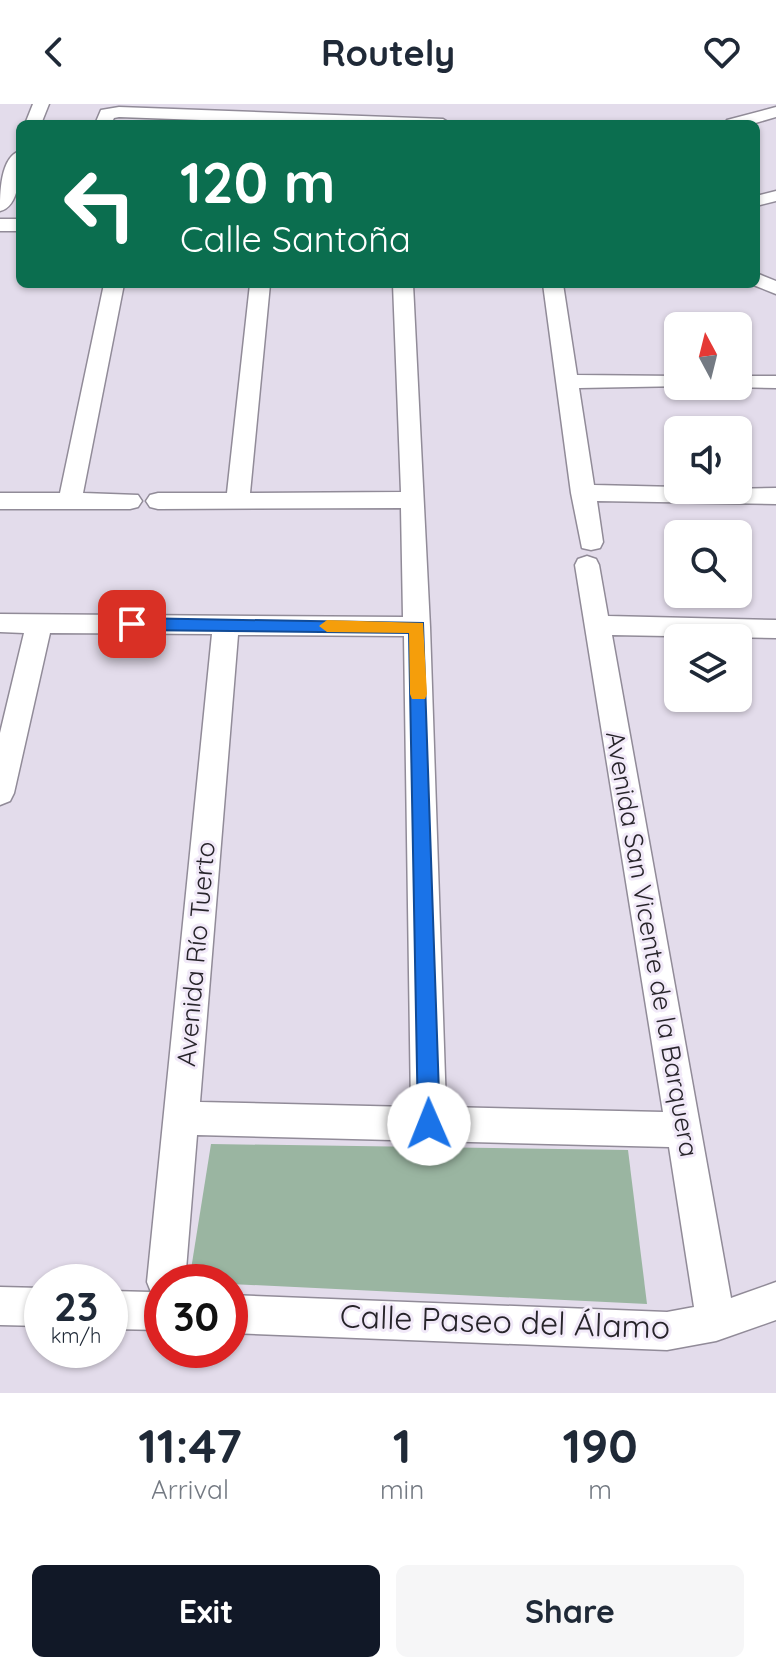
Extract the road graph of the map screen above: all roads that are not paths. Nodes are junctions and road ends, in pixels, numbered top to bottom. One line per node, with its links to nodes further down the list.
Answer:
1 (776, 112): 4 (street)
2 (105, 120): 3 (street)
3 (312, 120)
4 (747, 120)
5 (16, 166): 6 (street)
6 (0, 206)
7 (113, 288): 20 (street)
8 (260, 288): 17 (street)
9 (403, 288): 18 (street)
10 (554, 288): 11 (street, Avenida San Vicente de la Barquera)
11 (567, 381): 12 (street); 15 (street, Avenida San Vicente de la Barquera)
12 (664, 382)
13 (752, 382): 14 (street)
14 (776, 382)
15 (583, 493): 16 (street); 26 (street, Avenida San Vicente de la Barquera)
16 (776, 496)
17 (238, 500): 18 (street); 22 (street)
18 (413, 500): 27 (street)
19 (0, 501): 20 (street)
20 (70, 501): 21 (street)
21 (130, 501)
22 (158, 501)
23 (0, 623): 24 (street)
24 (39, 623): 25 (street); 29 (street)
25 (226, 625): 27 (street); 30 (street, Avenida Río Tuerto)
26 (597, 625): 28 (street); 32 (street, Avenida San Vicente de la Barquera)
27 (417, 627): 31 (street)
28 (776, 629)
29 (0, 793)
30 (181, 1118): 31 (street); 33 (street, Avenida Río Tuerto)
31 (429, 1124): 32 (street)
32 (683, 1130): 38 (street, Avenida San Vicente de la Barquera)
33 (168, 1264)
34 (776, 1301): 38 (street, Calle Paseo del Álamo)
35 (0, 1306): 36 (street)
36 (24, 1307)
37 (248, 1315): 38 (street, Calle Paseo del Álamo)
38 (716, 1322)

